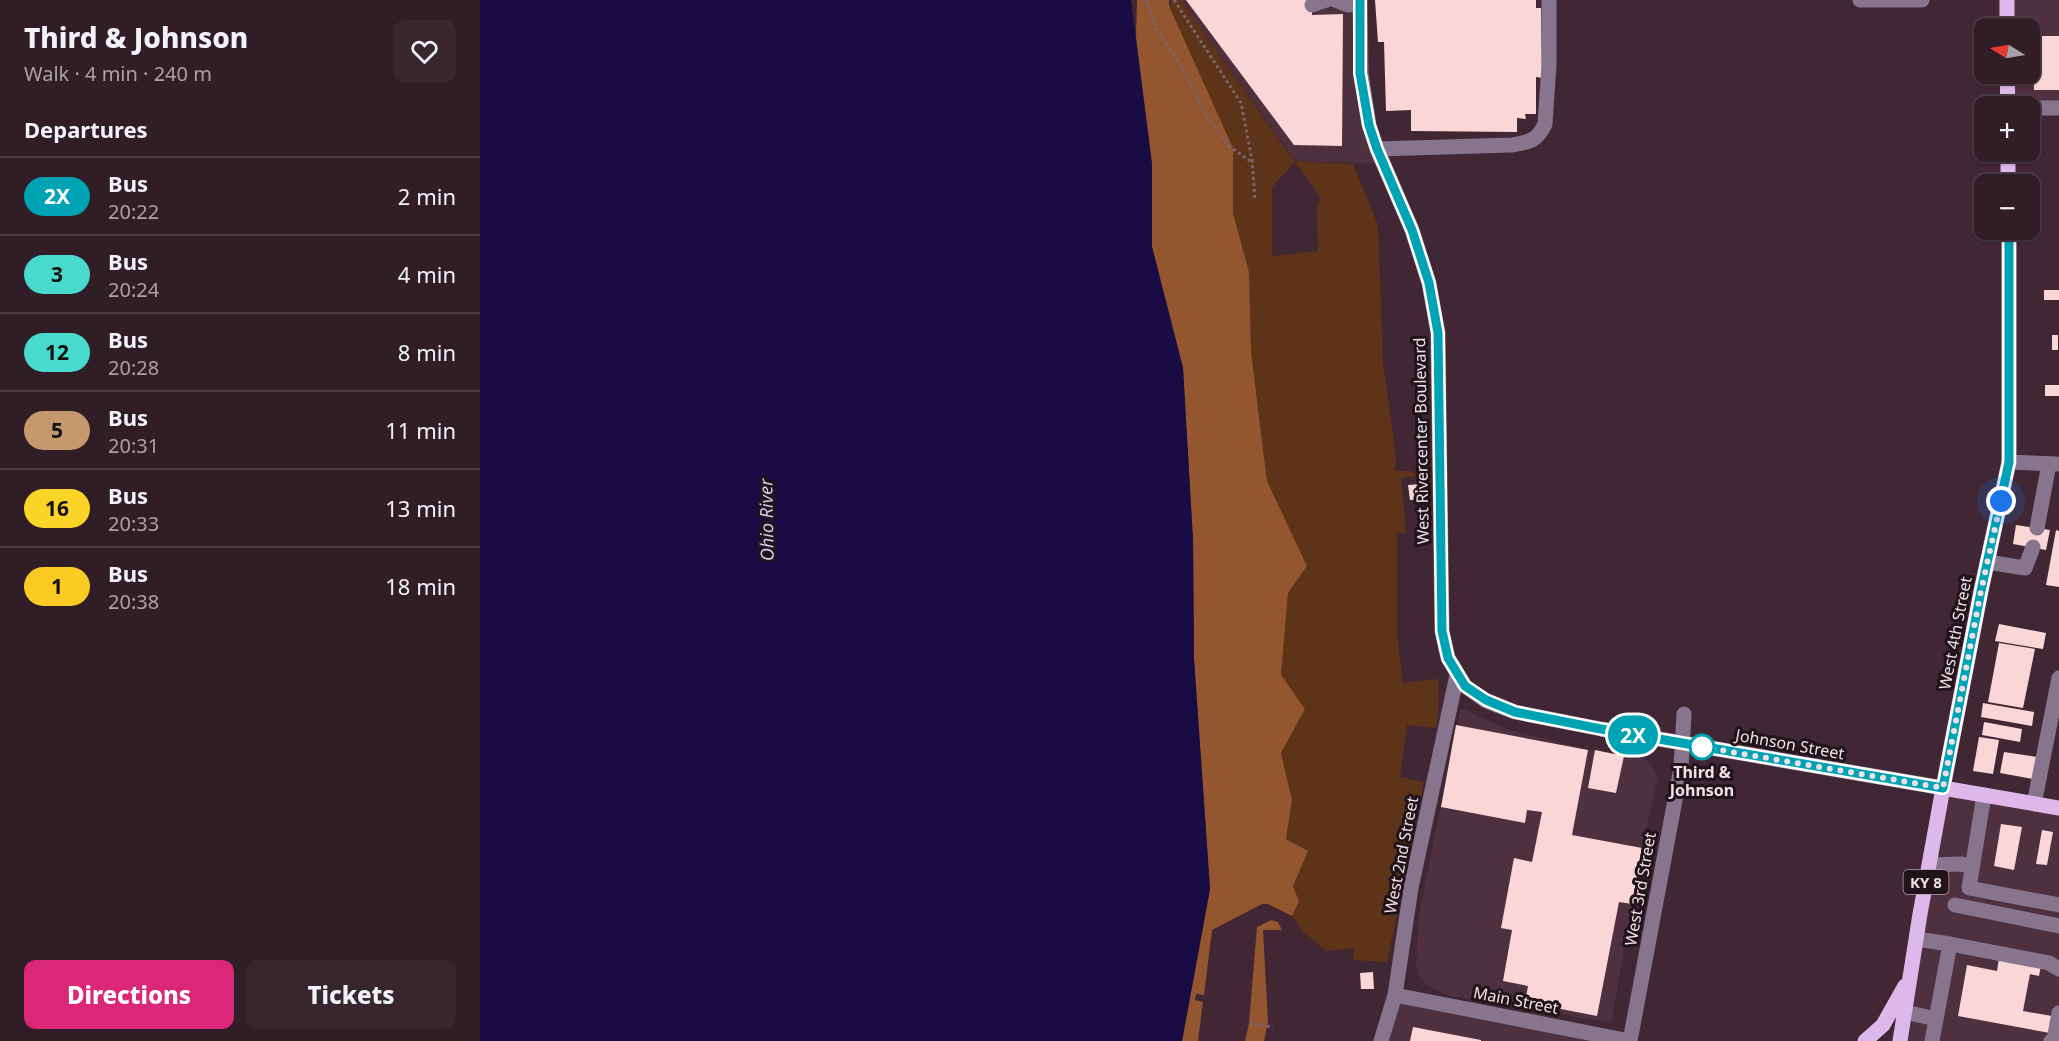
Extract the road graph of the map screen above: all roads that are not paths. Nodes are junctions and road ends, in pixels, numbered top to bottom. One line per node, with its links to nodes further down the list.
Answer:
1 (1327, 0): 8 (street)
2 (1335, 0): 7 (street)
3 (1549, 0): 12 (street)
4 (1860, 0): 5 (street)
5 (1922, 0)
6 (2007, 0): 9 (main road)
7 (1360, 2): 12 (street, West Rivercenter Boulevard)
8 (1312, 5)
9 (2007, 18)
10 (2040, 108): 11 (street)
11 (2059, 108)
12 (1377, 149): 19 (street, West Rivercenter Boulevard)
13 (2009, 240): 14 (main road, West 4th Street / KY 8)
14 (2009, 462): 15 (street); 18 (main road, West 4th Street / KY 8)
15 (2054, 464): 16 (street)
16 (2037, 528)
17 (2033, 547): 18 (street)
18 (1987, 562): 23 (main road, West 4th Street / KY 8)
19 (1457, 675): 22 (street, Johnson Street); 36 (street, West 2nd Street)
20 (2059, 678): 25 (street)
21 (1684, 714): 22 (street, West 3rd Street)
22 (1683, 744): 23 (street, Johnson Street); 41 (street, West 3rd Street)
23 (1943, 788): 24 (main road, Johnson Street); 27 (main road, West 4th Street / KY 8)
24 (1984, 795): 25 (main road, Johnson Street); 28 (street)
25 (2034, 804): 26 (main road, Johnson Street)
26 (2059, 808)
27 (1929, 865): 28 (street); 32 (main road, West 4th Street / KY 8)
28 (1972, 867): 30 (street)
29 (1955, 905): 31 (street)
30 (2059, 905)
31 (2059, 926)
32 (1917, 939): 33 (street); 35 (main road, West 4th Street / KY 8)
33 (1950, 944): 34 (street); 39 (street)
34 (2059, 969)
35 (1911, 975): 37 (main road, West 4th Street / KY 8); 42 (main road)
36 (1395, 995): 40 (street, West 2nd Street); 41 (street, Main Street)
37 (1905, 1012): 39 (street); 43 (main road, West 4th Street / KY 8)
38 (2059, 1013): 45 (street)
39 (1936, 1019): 44 (street)
40 (1381, 1041)
41 (1630, 1041)
42 (1865, 1041)
43 (1900, 1041)
44 (1932, 1041)
45 (2051, 1041)

